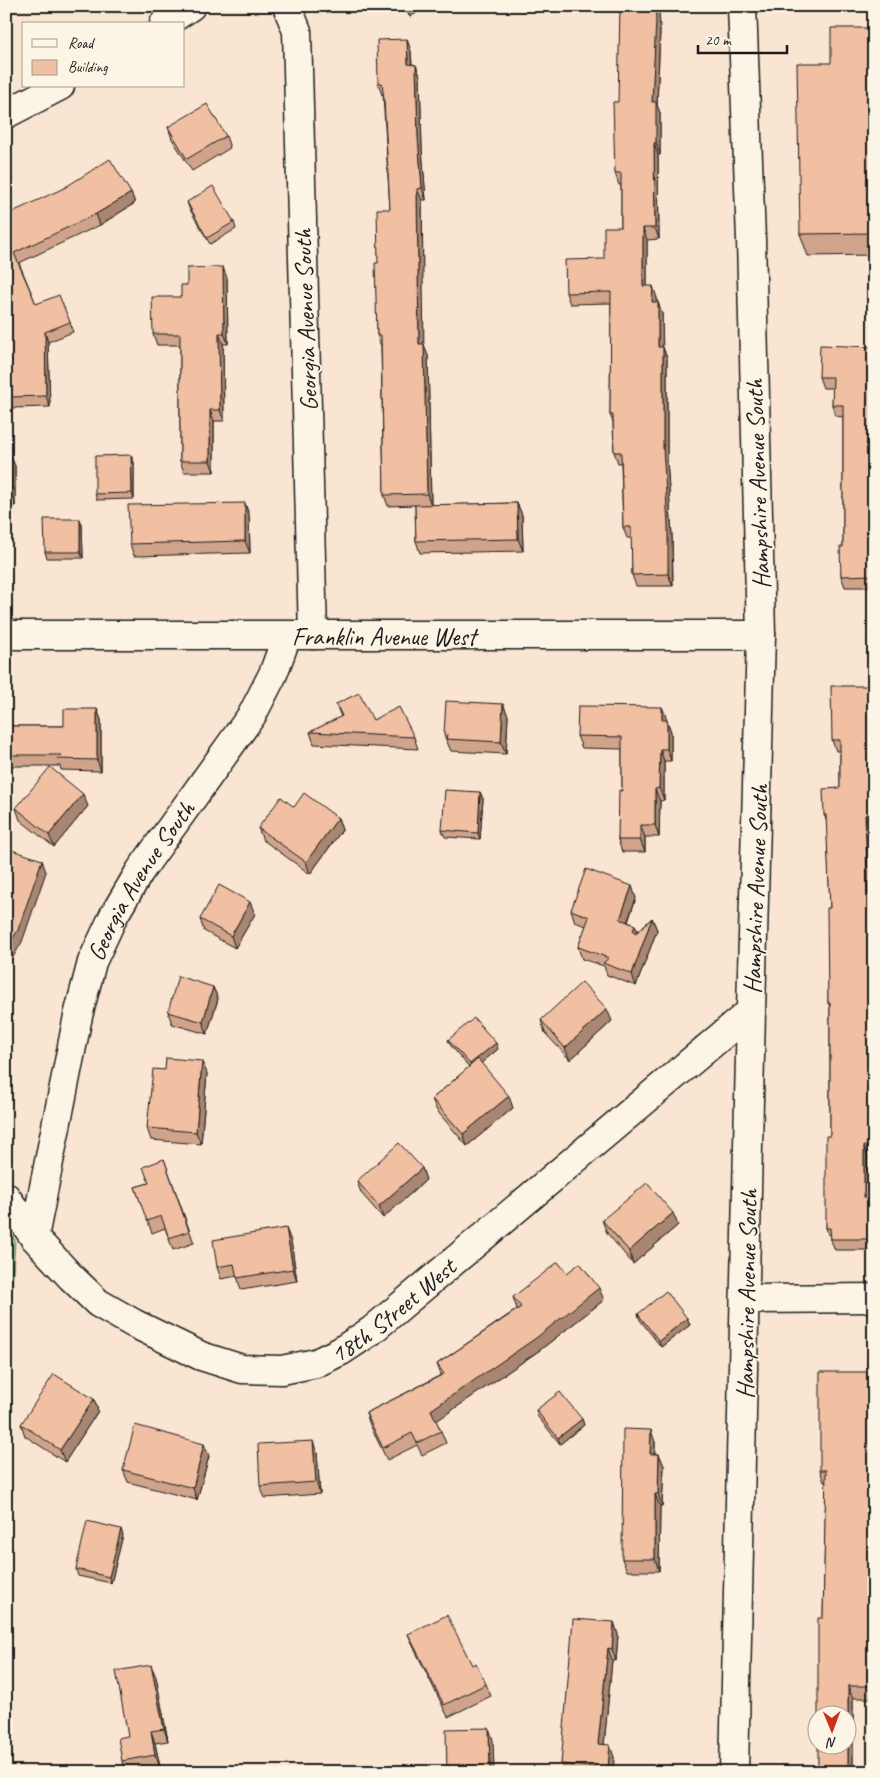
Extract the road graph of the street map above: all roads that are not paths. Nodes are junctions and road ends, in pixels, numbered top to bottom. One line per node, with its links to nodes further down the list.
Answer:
1 (191, 6): 4 (street)
2 (287, 6): 9 (street, Georgia Avenue South)
3 (742, 6): 8 (street, Hampshire Avenue South)
4 (167, 22)
5 (56, 88): 6 (street)
6 (6, 114)
7 (6, 635): 9 (street, Franklin Avenue West)
8 (761, 635): 9 (street, Franklin Avenue West); 10 (street, Hampshire Avenue South)
9 (300, 636): 12 (street, Georgia Avenue South)
10 (751, 1011): 12 (street, 18th Street West); 14 (street, Hampshire Avenue South)
11 (6, 1197): 12 (street, 18th Street West)
12 (34, 1237)
13 (874, 1298): 14 (street)
14 (746, 1299): 15 (street, Hampshire Avenue South)
15 (734, 1772)

